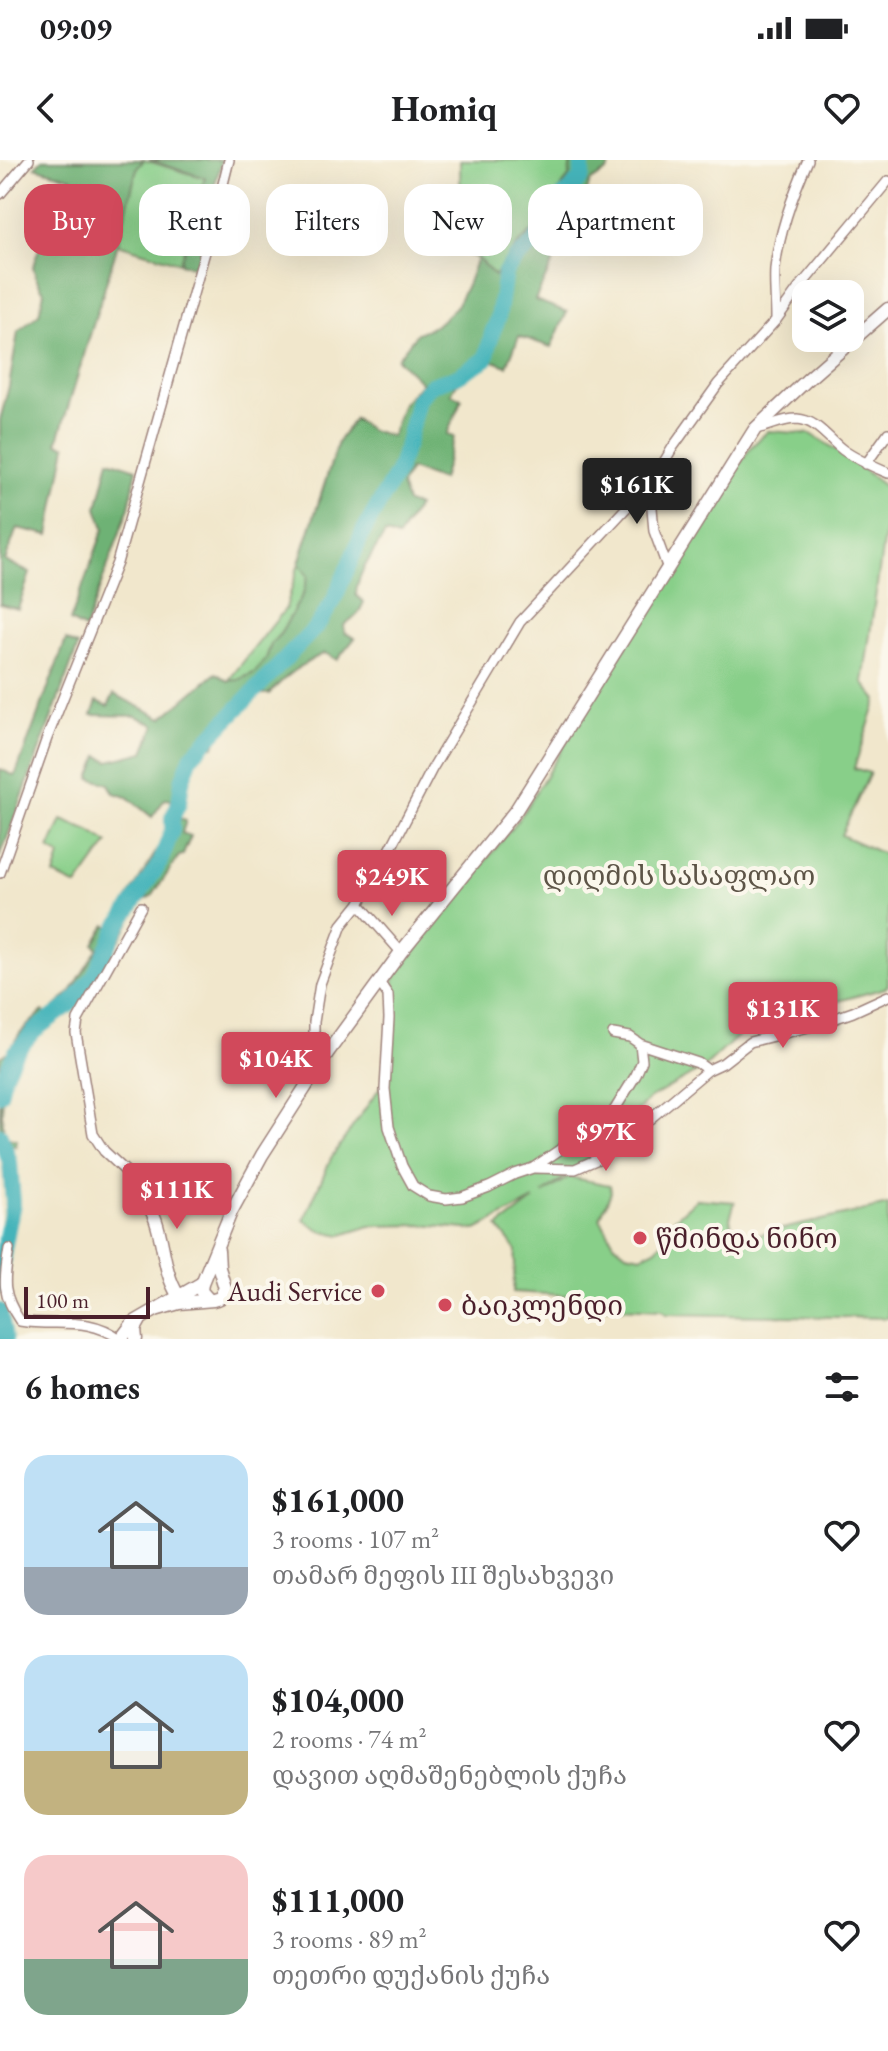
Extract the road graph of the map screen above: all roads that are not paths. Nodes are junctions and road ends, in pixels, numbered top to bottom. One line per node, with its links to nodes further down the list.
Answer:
1 (29, 160): 5 (street)
2 (229, 160): 14 (street)
3 (808, 160): 7 (street)
4 (888, 181): 7 (street)
5 (0, 194)
6 (888, 309): 8 (street)
7 (776, 320): 12 (street)
8 (755, 429): 10 (street); 13 (street)
9 (888, 433): 10 (street)
10 (866, 464): 11 (street)
11 (888, 473)
12 (655, 477): 13 (street); 15 (street)
13 (668, 569): 17 (street)
14 (0, 873)
15 (359, 904): 17 (street); 22 (street)
16 (141, 907): 25 (street)
17 (401, 952): 18 (street)
18 (379, 982): 22 (street); 24 (street)
19 (888, 996): 23 (street)
20 (613, 1034): 21 (street)
21 (640, 1044): 23 (street); 24 (street)
22 (328, 1052): 26 (street)
23 (708, 1070): 24 (street)
24 (533, 1168)
25 (140, 1194): 30 (street)
26 (219, 1243): 28 (street); 29 (street)
27 (9, 1249): 34 (street)
28 (222, 1280): 29 (street); 31 (street)
29 (203, 1281): 30 (street); 31 (street)
30 (178, 1295): 32 (street)
31 (209, 1300): 32 (street)
32 (155, 1310): 33 (street)
33 (142, 1317): 34 (street); 35 (street)
34 (120, 1339)
35 (136, 1339)

